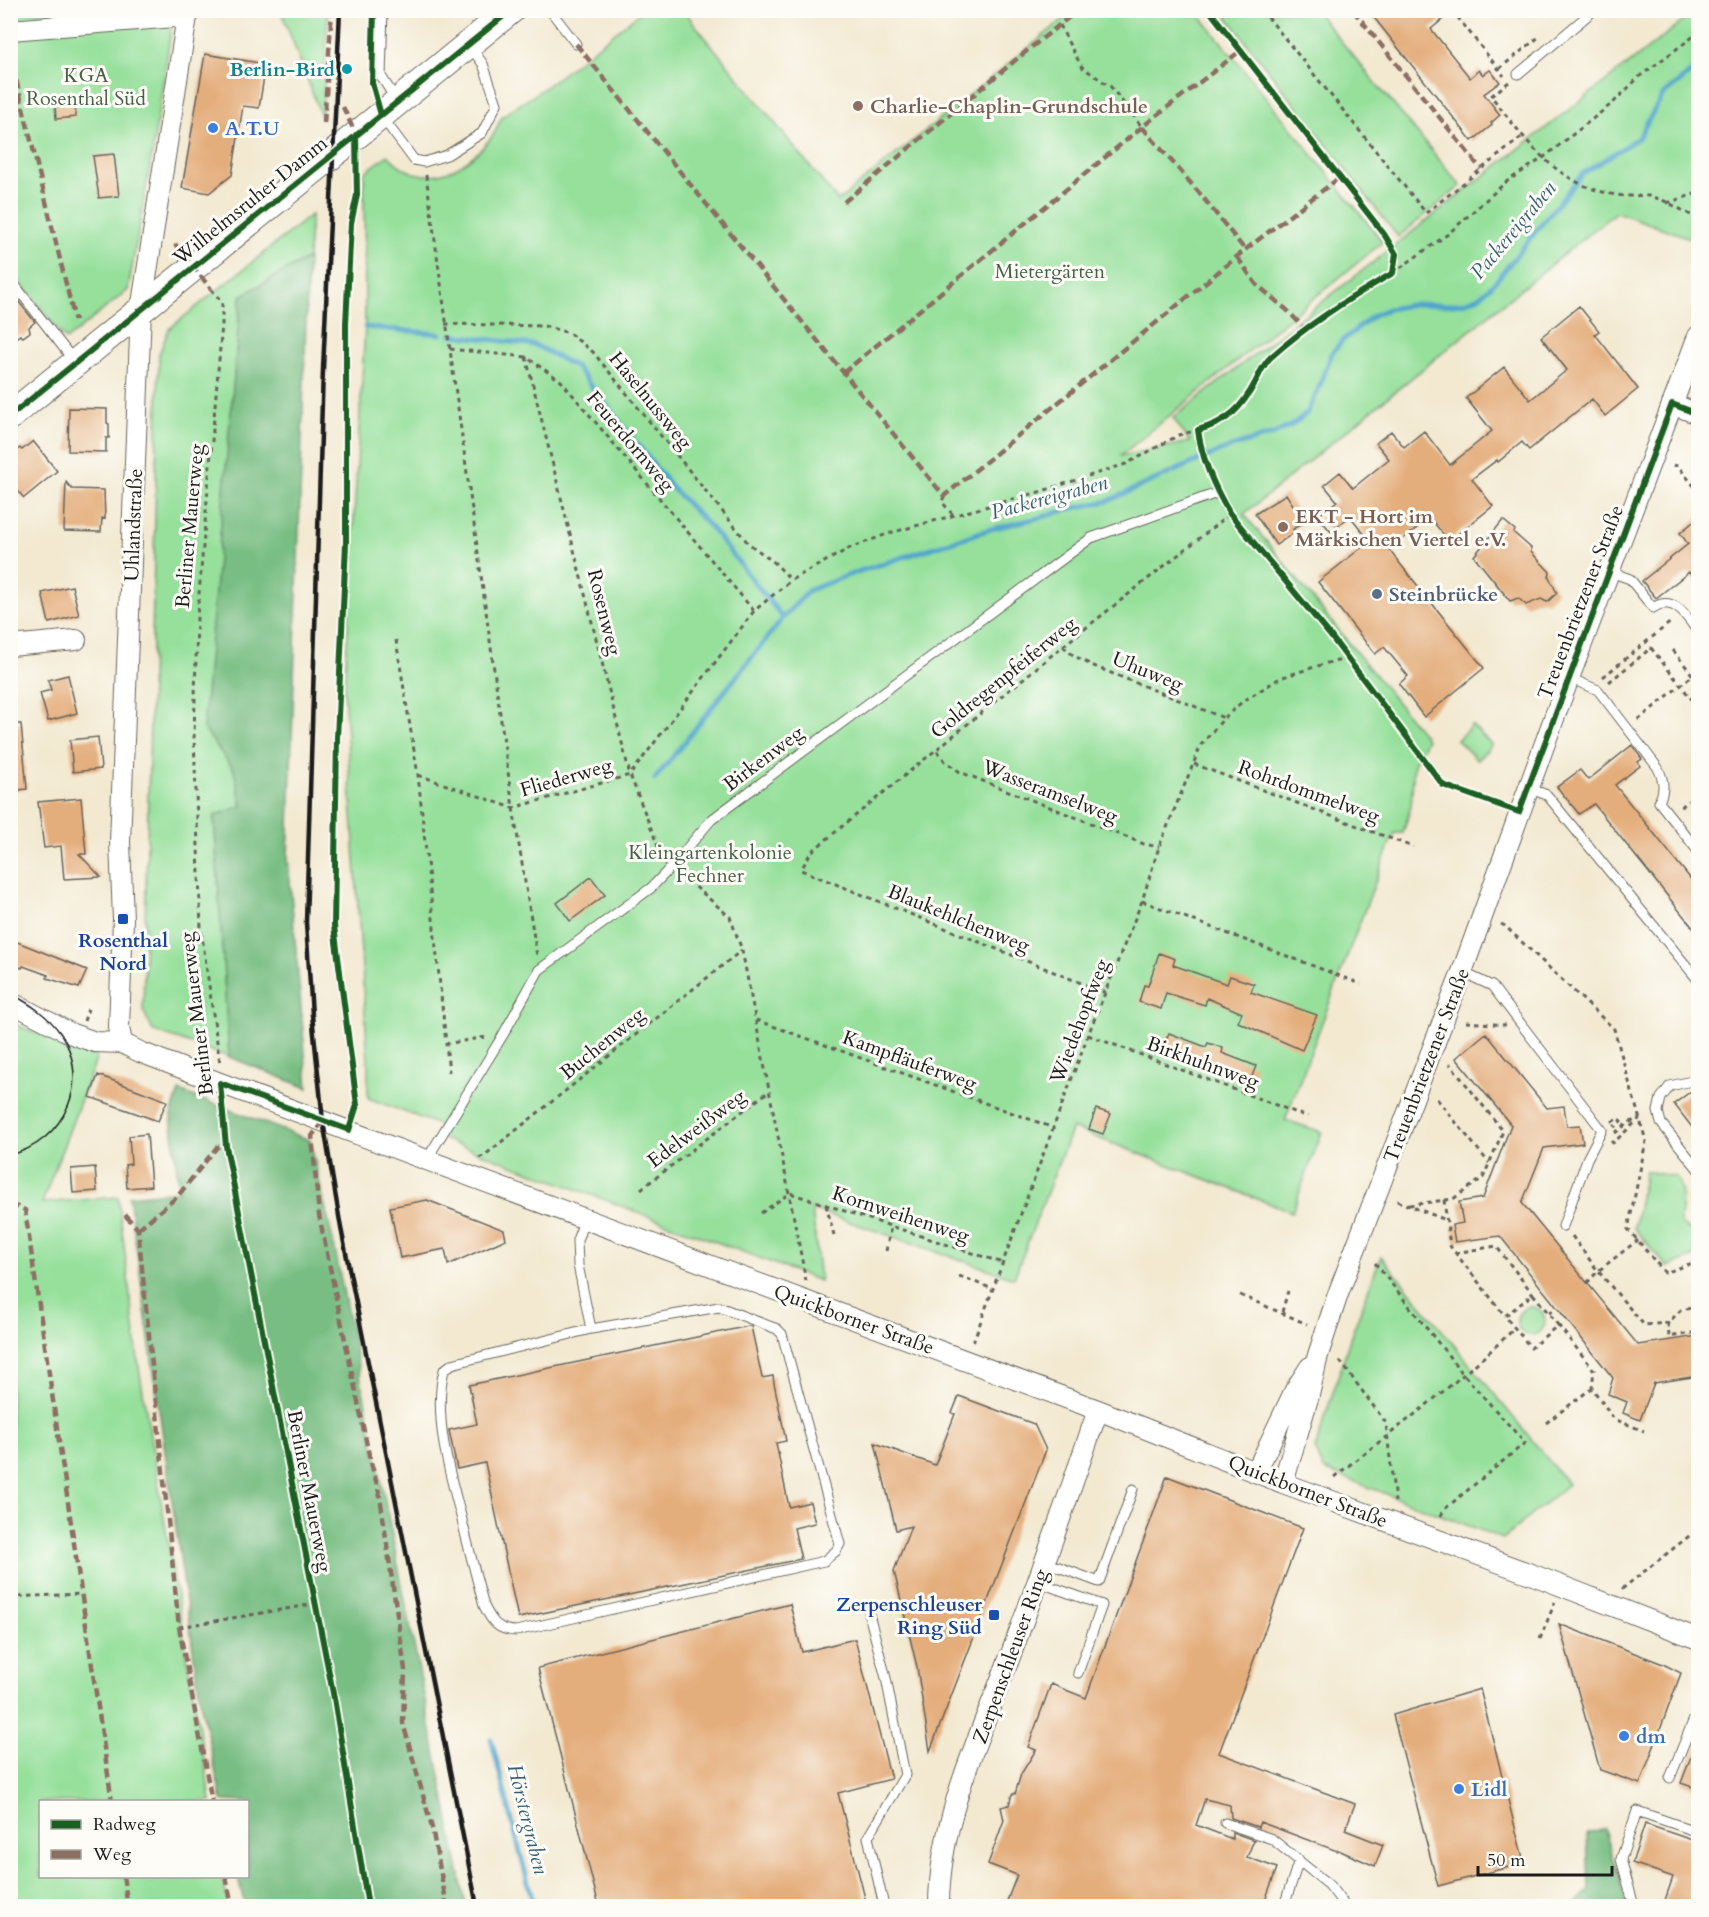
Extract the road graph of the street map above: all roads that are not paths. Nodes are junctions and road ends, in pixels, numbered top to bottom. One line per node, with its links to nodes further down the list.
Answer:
1 (383, 10): 10 (lane)
2 (511, 10): 7 (main road, Wilhelmsruher Damm)
3 (550, 10): 8 (lane)
4 (1594, 10): 9 (lane)
5 (188, 13): 6 (street); 12 (street, Uhlandstraße)
6 (10, 30)
7 (469, 44): 10 (main road, Wilhelmsruher Damm); 10 (lane)
8 (576, 44)
9 (1518, 74)
10 (389, 109): 12 (main road, Wilhelmsruher Damm)
11 (10, 279): 14 (lane)
12 (141, 310): 14 (main road, Wilhelmsruher Damm); 29 (street, Uhlandstraße)
13 (1698, 336): 15 (street, Treuenbrietzener Straße)
14 (76, 363): 17 (main road, Wilhelmsruher Damm)
15 (1672, 404): 16 (street); 19 (street, Treuenbrietzener Straße)
16 (1698, 414)
17 (10, 416)
18 (1217, 493): 31 (lane, Birkenweg)
19 (1611, 572): 20 (lane); 23 (street, Treuenbrietzener Straße)
20 (1698, 632)
21 (76, 640): 22 (street)
22 (10, 646)
23 (1569, 678): 24 (street, Treuenbrietzener Straße); 25 (lane)
24 (1528, 788): 26 (street, Treuenbrietzener Straße); 27 (lane)
25 (1698, 851)
26 (1462, 972): 34 (lane); 36 (street, Treuenbrietzener Straße)
27 (1698, 980)
28 (10, 1002): 29 (street, Quickborner Straße)
29 (122, 1043): 31 (street, Quickborner Straße)
30 (1698, 1077): 32 (lane)
31 (427, 1159): 33 (street, Quickborner Straße)
32 (1698, 1168)
33 (585, 1219): 35 (lane); 37 (street, Quickborner Straße)
34 (1563, 1226)
35 (591, 1329): 35 (lane)
36 (1318, 1355): 38 (street, Treuenbrietzener Straße); 39 (street, Treuenbrietzener Straße)
37 (1098, 1410): 38 (street, Quickborner Straße); 41 (street, Zerpenschleuser Ring)
38 (1256, 1472): 39 (street, Quickborner Straße)
39 (1283, 1483): 44 (street, Quickborner Straße)
40 (1133, 1489): 41 (lane)
41 (1045, 1562): 42 (street, Zerpenschleuser Ring)
42 (1038, 1582): 45 (lane); 52 (street, Zerpenschleuser Ring)
43 (869, 1614): 51 (lane)
44 (1698, 1639)
45 (1078, 1673)
46 (1698, 1709): 47 (lane)
47 (1670, 1778)
48 (1225, 1822): 50 (lane)
49 (1698, 1832): 55 (lane)
50 (1299, 1860): 53 (lane); 54 (lane)
51 (884, 1906)
52 (939, 1906)
53 (1284, 1906)
54 (1346, 1906)
55 (1634, 1906)

